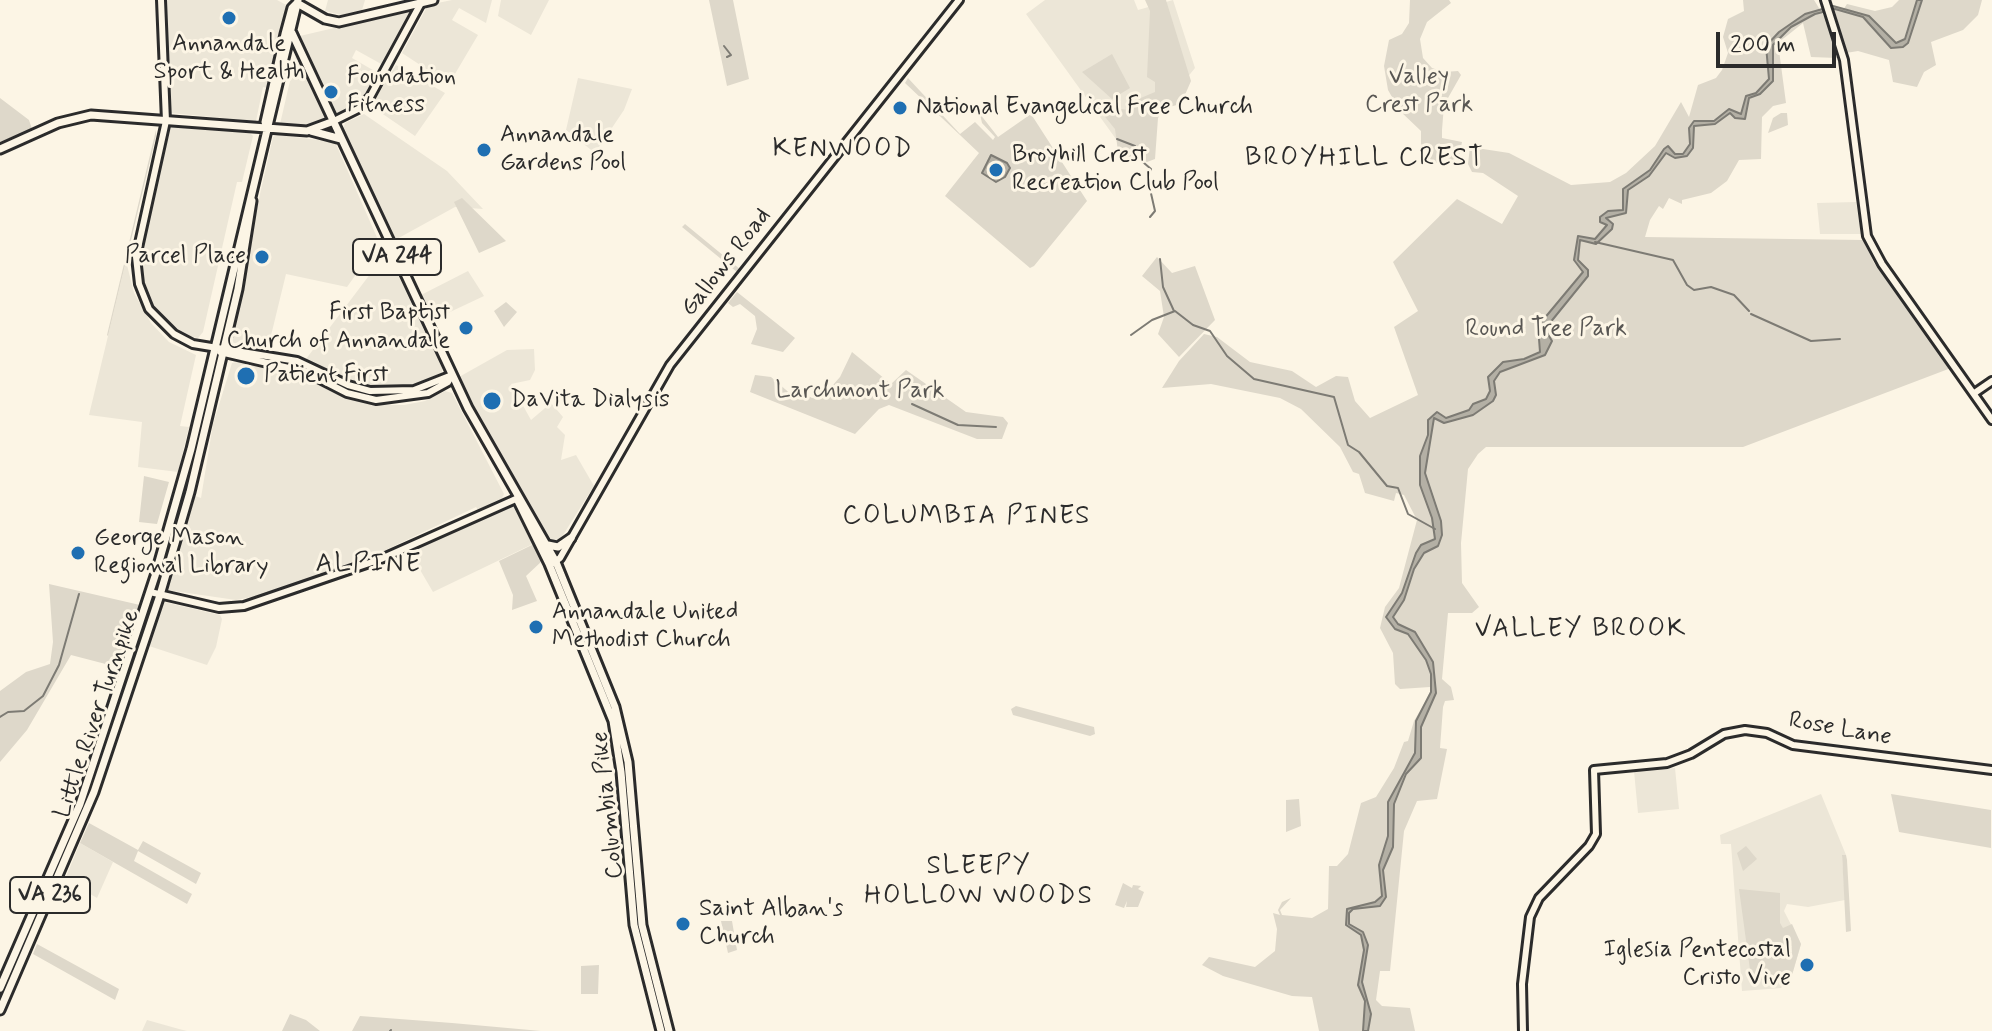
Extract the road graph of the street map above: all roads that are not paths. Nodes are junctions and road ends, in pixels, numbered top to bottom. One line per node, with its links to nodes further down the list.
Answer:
1 (161, 0): 8 (street)
2 (433, 0): 5 (main road)
3 (959, 0): 24 (street, Gallows Road)
4 (296, 1): 5 (main road); 7 (main road, Little River Turnpike / VA 236); 10 (main road, Little River Turnpike / VA 236)
5 (421, 3): 9 (street)
6 (1827, 6): 21 (street)
7 (292, 33): 9 (main road, Columbia Pike / VA 244); 10 (main road, Little River Turnpike / VA 236)
8 (166, 121): 10 (main road); 13 (main road); 17 (street)
9 (334, 121): 11 (main road); 12 (main road, Columbia Pike / VA 244)
10 (267, 128): 11 (main road); 14 (main road, Little River Turnpike / VA 236)
11 (311, 131): 12 (main road)
12 (341, 139): 19 (main road, Columbia Pike / VA 244)
13 (0, 149)
14 (253, 187): 15 (main road, Little River Turnpike / VA 236); 16 (main road, Little River Turnpike / VA 236)
15 (237, 257): 16 (main road); 17 (main road, Little River Turnpike / VA 236)
16 (238, 289): 18 (main road, Little River Turnpike / VA 236)
17 (215, 349): 18 (street); 27 (main road, Little River Turnpike / VA 236)
18 (224, 350): 19 (street); 28 (main road, Little River Turnpike / VA 236)
19 (452, 375): 23 (main road, Columbia Pike / VA 244)
20 (1992, 381): 21 (street)
21 (1976, 392): 22 (street)
22 (1992, 420)
23 (518, 498): 25 (main road, Columbia Pike / VA 244); 26 (main road, Columbia Pike / VA 244); 28 (street)
24 (571, 538): 25 (main road); 26 (street, Gallows Road)
25 (547, 545): 26 (main road, Columbia Pike / VA 244)
26 (552, 563): 32 (main road, Columbia Pike / VA 244); 33 (main road, Columbia Pike / VA 244)
27 (150, 592): 28 (street); 30 (main road, Little River Turnpike / VA 236)
28 (160, 595): 31 (main road, Little River Turnpike / VA 236)
29 (1992, 770): 34 (street, Rose Lane)
30 (0, 988)
31 (0, 1010)
32 (661, 1031)
33 (669, 1031)
34 (1523, 1031)

